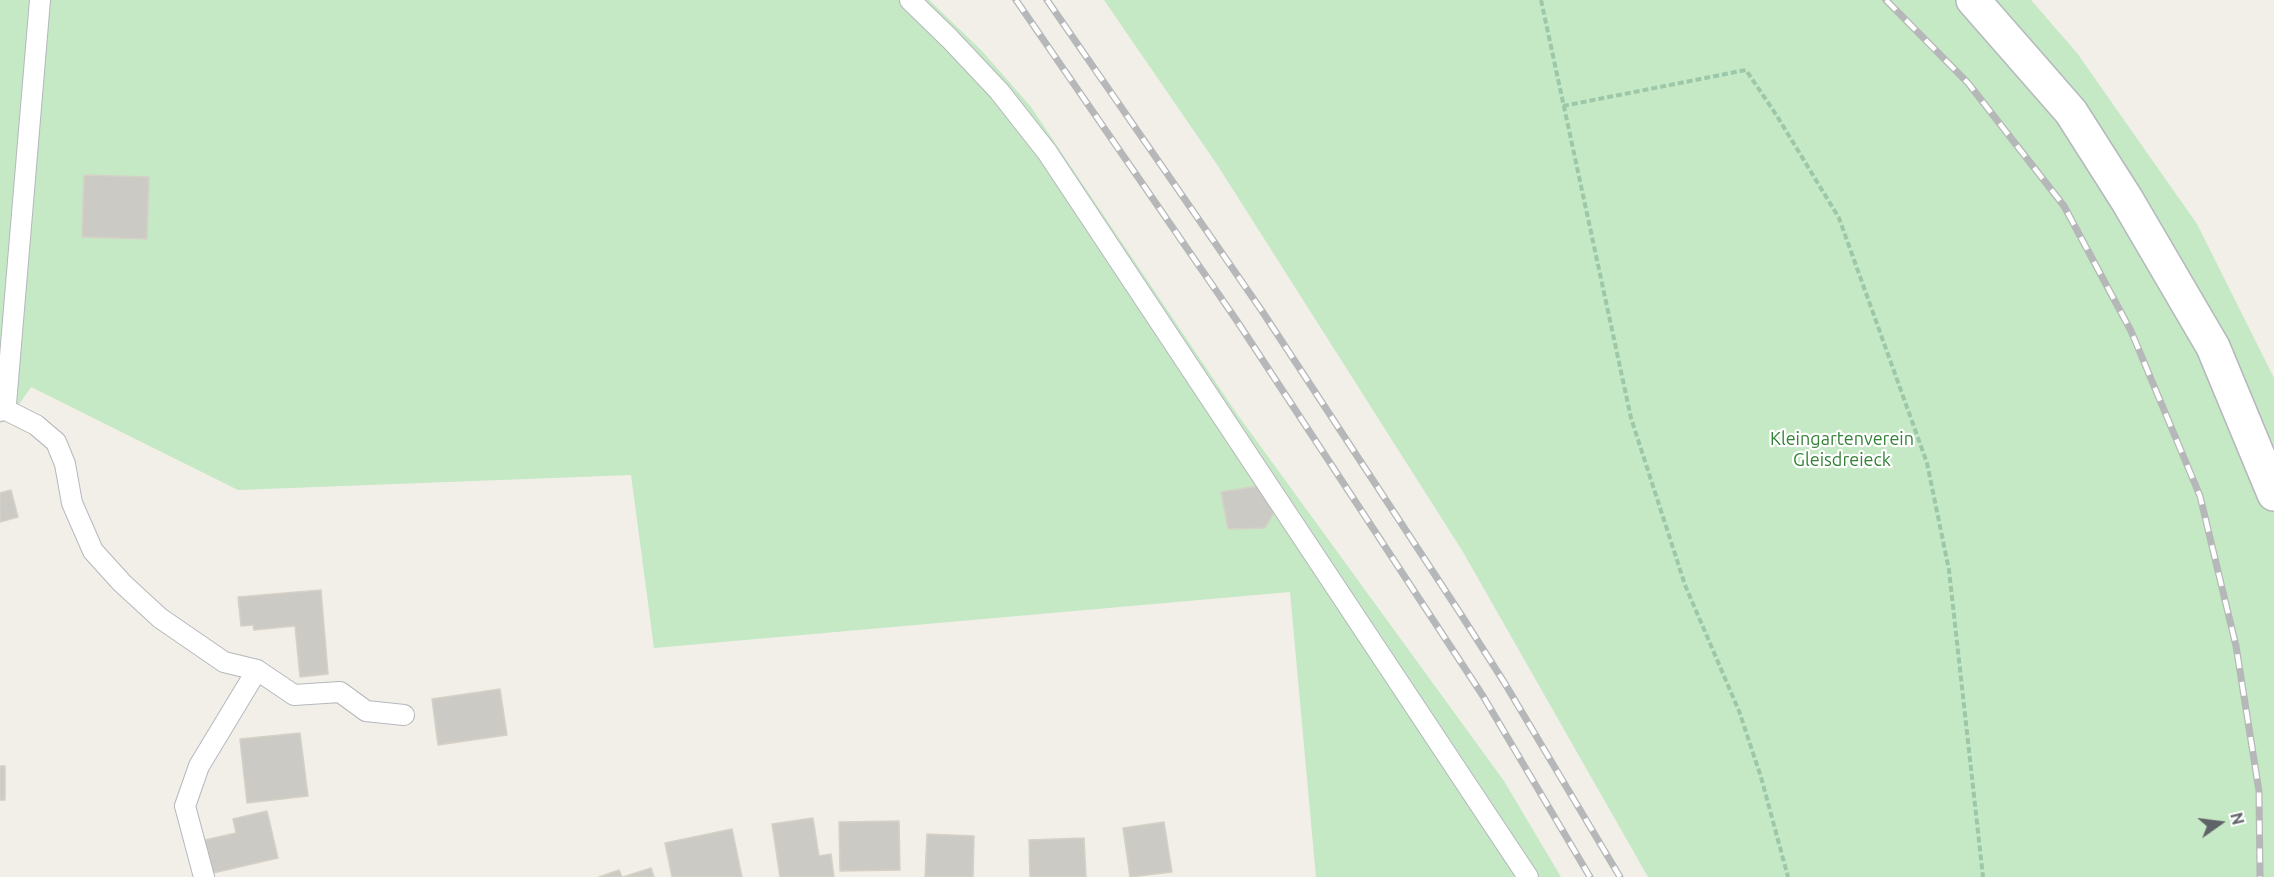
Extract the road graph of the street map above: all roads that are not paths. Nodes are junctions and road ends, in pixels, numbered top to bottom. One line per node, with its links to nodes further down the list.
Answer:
1 (40, 0): 4 (lane)
2 (910, 0): 9 (lane)
3 (1973, 0): 5 (street)
4 (1, 410): 6 (lane)
5 (2274, 494)
6 (257, 670): 7 (lane); 8 (lane)
7 (404, 715)
8 (204, 877)
9 (1528, 877)

